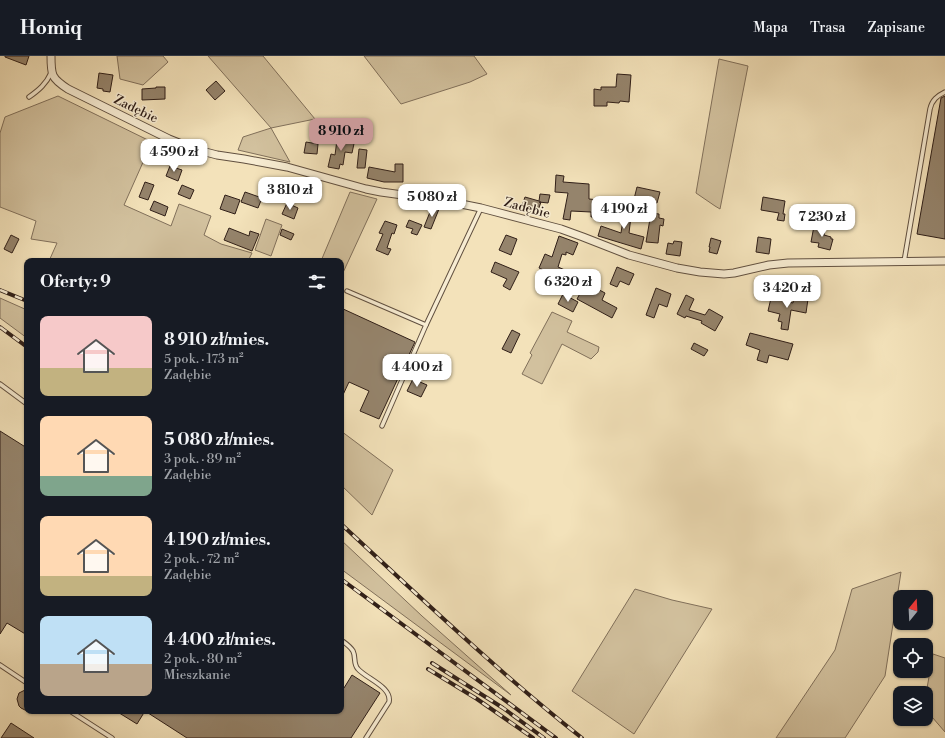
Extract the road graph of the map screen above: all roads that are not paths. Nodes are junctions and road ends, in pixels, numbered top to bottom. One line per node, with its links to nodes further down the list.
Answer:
1 (51, 56): 2 (street)
2 (51, 73): 4 (lane); 5 (street, Zadębie)
3 (945, 92): 7 (lane)
4 (29, 97)
5 (481, 208): 7 (street, Zadębie); 9 (lane)
6 (945, 261): 7 (street, Zadębie)
7 (904, 262)
8 (347, 291): 9 (lane)
9 (426, 324): 12 (lane)
10 (0, 384): 11 (lane)
11 (24, 402)
12 (382, 426)
13 (344, 642): 18 (lane)
14 (0, 665): 15 (lane)
15 (24, 681)
16 (75, 714): 17 (lane)
17 (112, 738)
18 (366, 738)

